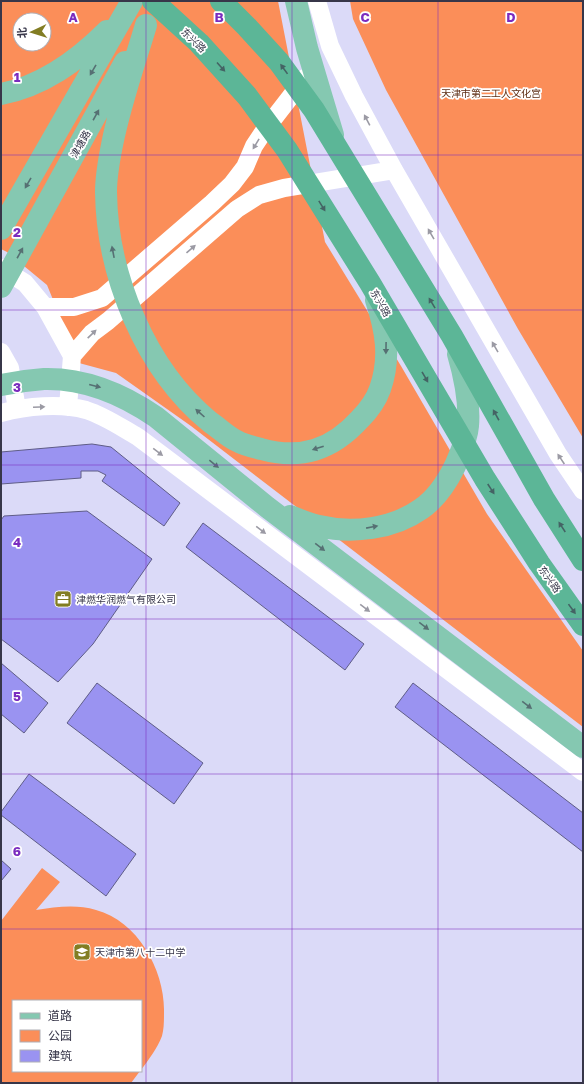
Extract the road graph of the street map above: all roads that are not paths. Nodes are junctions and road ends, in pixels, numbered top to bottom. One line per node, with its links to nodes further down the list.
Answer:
1 (154, 1): 14 (highway, 东兴路, one-way to 14)
2 (159, 1): 7 (main road, 津塘路)
3 (220, 1): 10 (highway, one-way to 3)
4 (296, 1): 10 (main road)
5 (317, 1): 8 (street)
6 (129, 6): 9 (main road); 12 (main road, one-way to 12)
7 (146, 25): 14 (main road, one-way to 7); 15 (main road, 津塘路, one-way to 7)
8 (330, 46): 11 (street, one-way to 8); 16 (street, one-way to 16)
9 (1, 94)
10 (337, 148): 17 (highway, one-way to 10)
11 (394, 170): 19 (street, one-way to 11); 23 (street, one-way to 11)
12 (1, 229)
13 (1, 268): 16 (street)
14 (370, 283): 26 (highway, 东兴路, one-way to 26)
15 (1, 287)
16 (45, 307): 19 (street)
17 (452, 336): 24 (main road, one-way to 17); 25 (highway, one-way to 17)
18 (1, 352): 22 (street)
19 (72, 356): 21 (street)
20 (1, 385): 24 (main road, one-way to 24)
21 (68, 407): 22 (street, one-way to 21); 28 (street, one-way to 28)
22 (9, 411)
23 (583, 491)
24 (267, 507): 27 (main road, one-way to 27)
25 (583, 560)
26 (583, 625)
27 (583, 747)
28 (583, 772)

